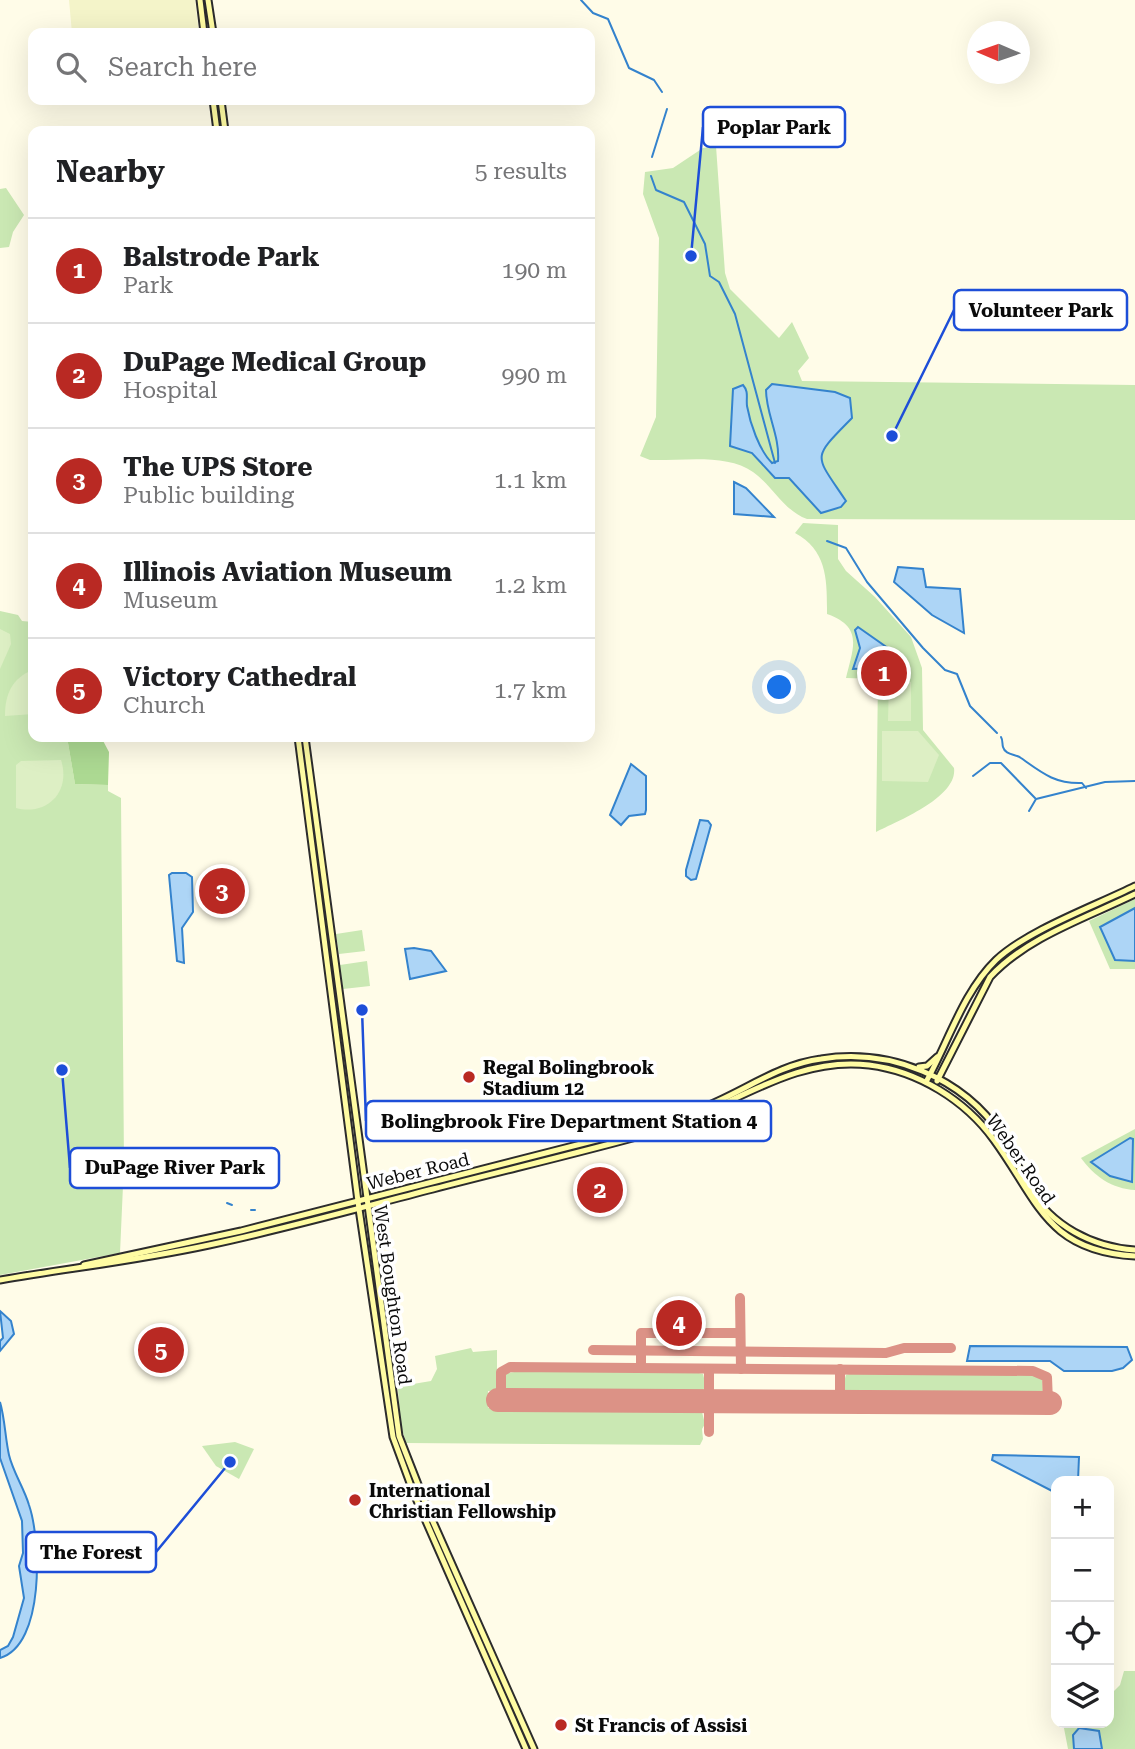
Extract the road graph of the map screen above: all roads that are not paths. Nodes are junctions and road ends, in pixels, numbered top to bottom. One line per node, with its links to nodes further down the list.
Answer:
1 (201, 0): 3 (main road)
2 (208, 0): 4 (main road)
3 (204, 28)
4 (211, 28)
5 (214, 105): 7 (main road)
6 (222, 105): 8 (main road)
7 (216, 126)
8 (224, 126)
9 (299, 742): 22 (main road, West Boughton Road)
10 (306, 742): 21 (main road, West Boughton Road)
11 (1135, 886): 13 (main road)
12 (1135, 894): 16 (main road)
13 (943, 1049): 14 (main road); 15 (main road)
14 (913, 1067): 15 (main road, Weber Road); 19 (main road, Weber Road)
15 (930, 1075): 16 (main road, Weber Road); 17 (main road)
16 (938, 1079): 18 (main road); 25 (main road, Weber Road)
17 (926, 1082): 18 (main road, Weber Road); 20 (main road, Weber Road)
18 (934, 1087): 26 (main road, Weber Road)
19 (461, 1175): 20 (main road); 21 (main road, Weber Road)
20 (439, 1187): 23 (main road, Weber Road)
21 (366, 1199): 22 (main road, Weber Road); 23 (main road, West Boughton Road)
22 (358, 1201): 24 (main road, West Boughton Road); 27 (main road, Weber Road)
23 (367, 1208): 24 (main road, Weber Road); 30 (main road, West Boughton Road)
24 (359, 1209): 27 (main road, Weber Road); 29 (main road, West Boughton Road)
25 (1135, 1250)
26 (1135, 1256)
27 (78, 1266): 28 (main road, Weber Road)
28 (0, 1280)
29 (526, 1749)
30 (534, 1749)

